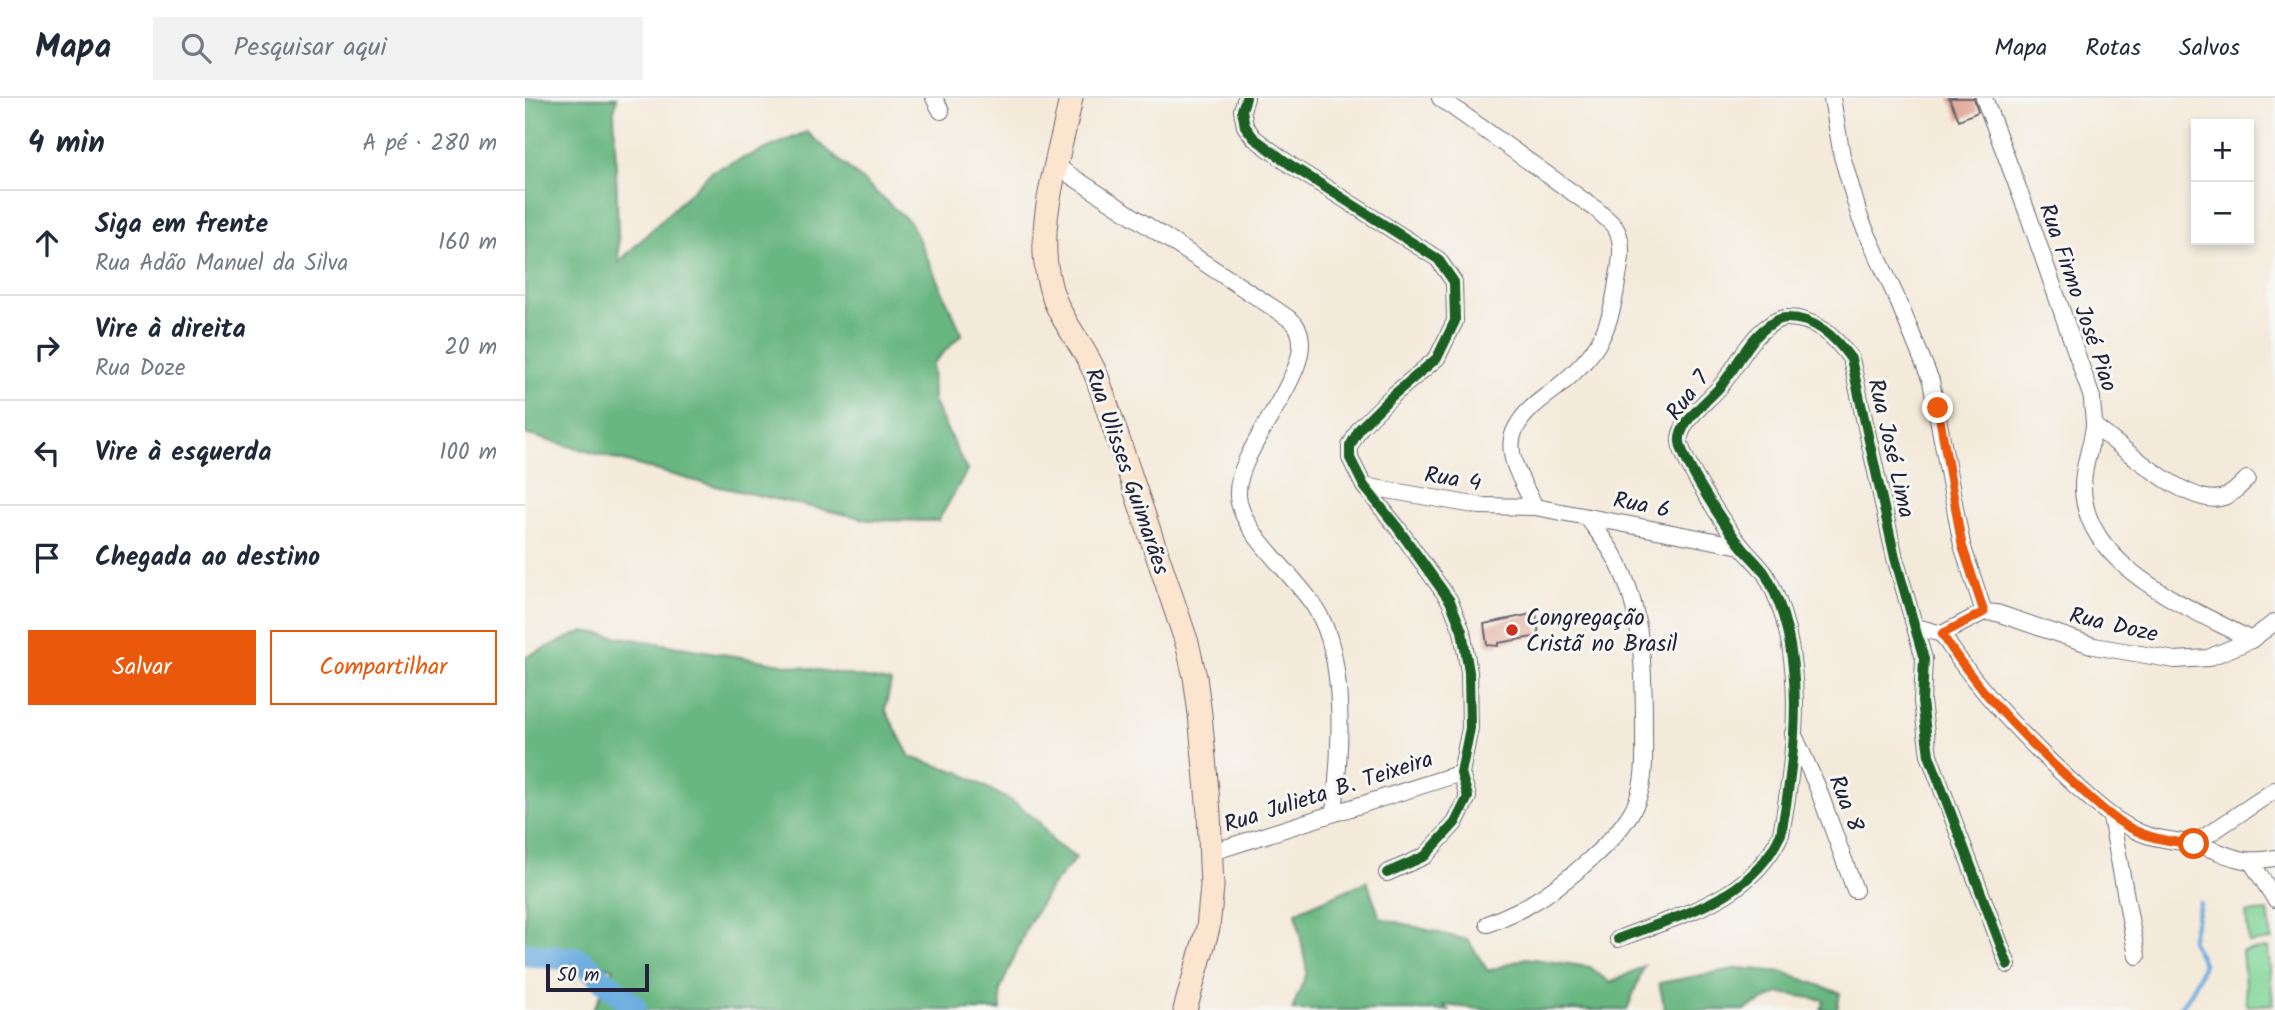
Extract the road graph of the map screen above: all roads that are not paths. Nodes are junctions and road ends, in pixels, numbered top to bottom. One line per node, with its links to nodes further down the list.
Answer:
1 (1070, 98): 6 (main road, Rua Ulisses Guimarães)
2 (1246, 98): 10 (street)
3 (1440, 98): 11 (street)
4 (1832, 98): 14 (street)
5 (1984, 98): 8 (street, Rua Firmo José Piao)
6 (1056, 166): 22 (street); 25 (main road, Rua Ulisses Guimarães)
7 (1784, 317): 13 (street, Rua 7); 16 (street, Rua José Lima)
8 (2094, 426): 9 (street); 18 (street, Rua Firmo José Piao)
9 (2247, 479)
10 (1364, 486): 11 (street, Rua 4); 20 (street)
11 (1535, 508): 12 (street, Rua 6)
12 (1587, 517): 13 (street, Rua 6); 31 (street)
13 (1741, 546): 19 (street, Rua 7)
14 (1984, 612): 17 (street); 18 (street, Rua Doze)
15 (2275, 622): 18 (street, Rua Doze)
16 (1916, 627): 17 (street); 34 (street, Rua José Lima)
17 (1942, 634): 23 (street)
18 (2251, 640)
19 (1793, 733): 29 (street, Rua 8); 32 (street, Rua 7)
20 (1461, 773): 22 (street, Rua Julieta B. Teixeira); 28 (street)
21 (2275, 790): 24 (street)
22 (1334, 813): 25 (street, Rua Julieta B. Teixeira)
23 (2111, 817): 24 (street); 33 (street)
24 (2194, 844): 27 (street)
25 (1209, 853): 35 (main road, Rua Ulisses Guimarães)
26 (2275, 859): 27 (street)
27 (2252, 863): 30 (street)
28 (1387, 873)
29 (1855, 890)
30 (2275, 899)
31 (1488, 924)
32 (1618, 939)
33 (2137, 956)
34 (2008, 965)
35 (1185, 1010)

